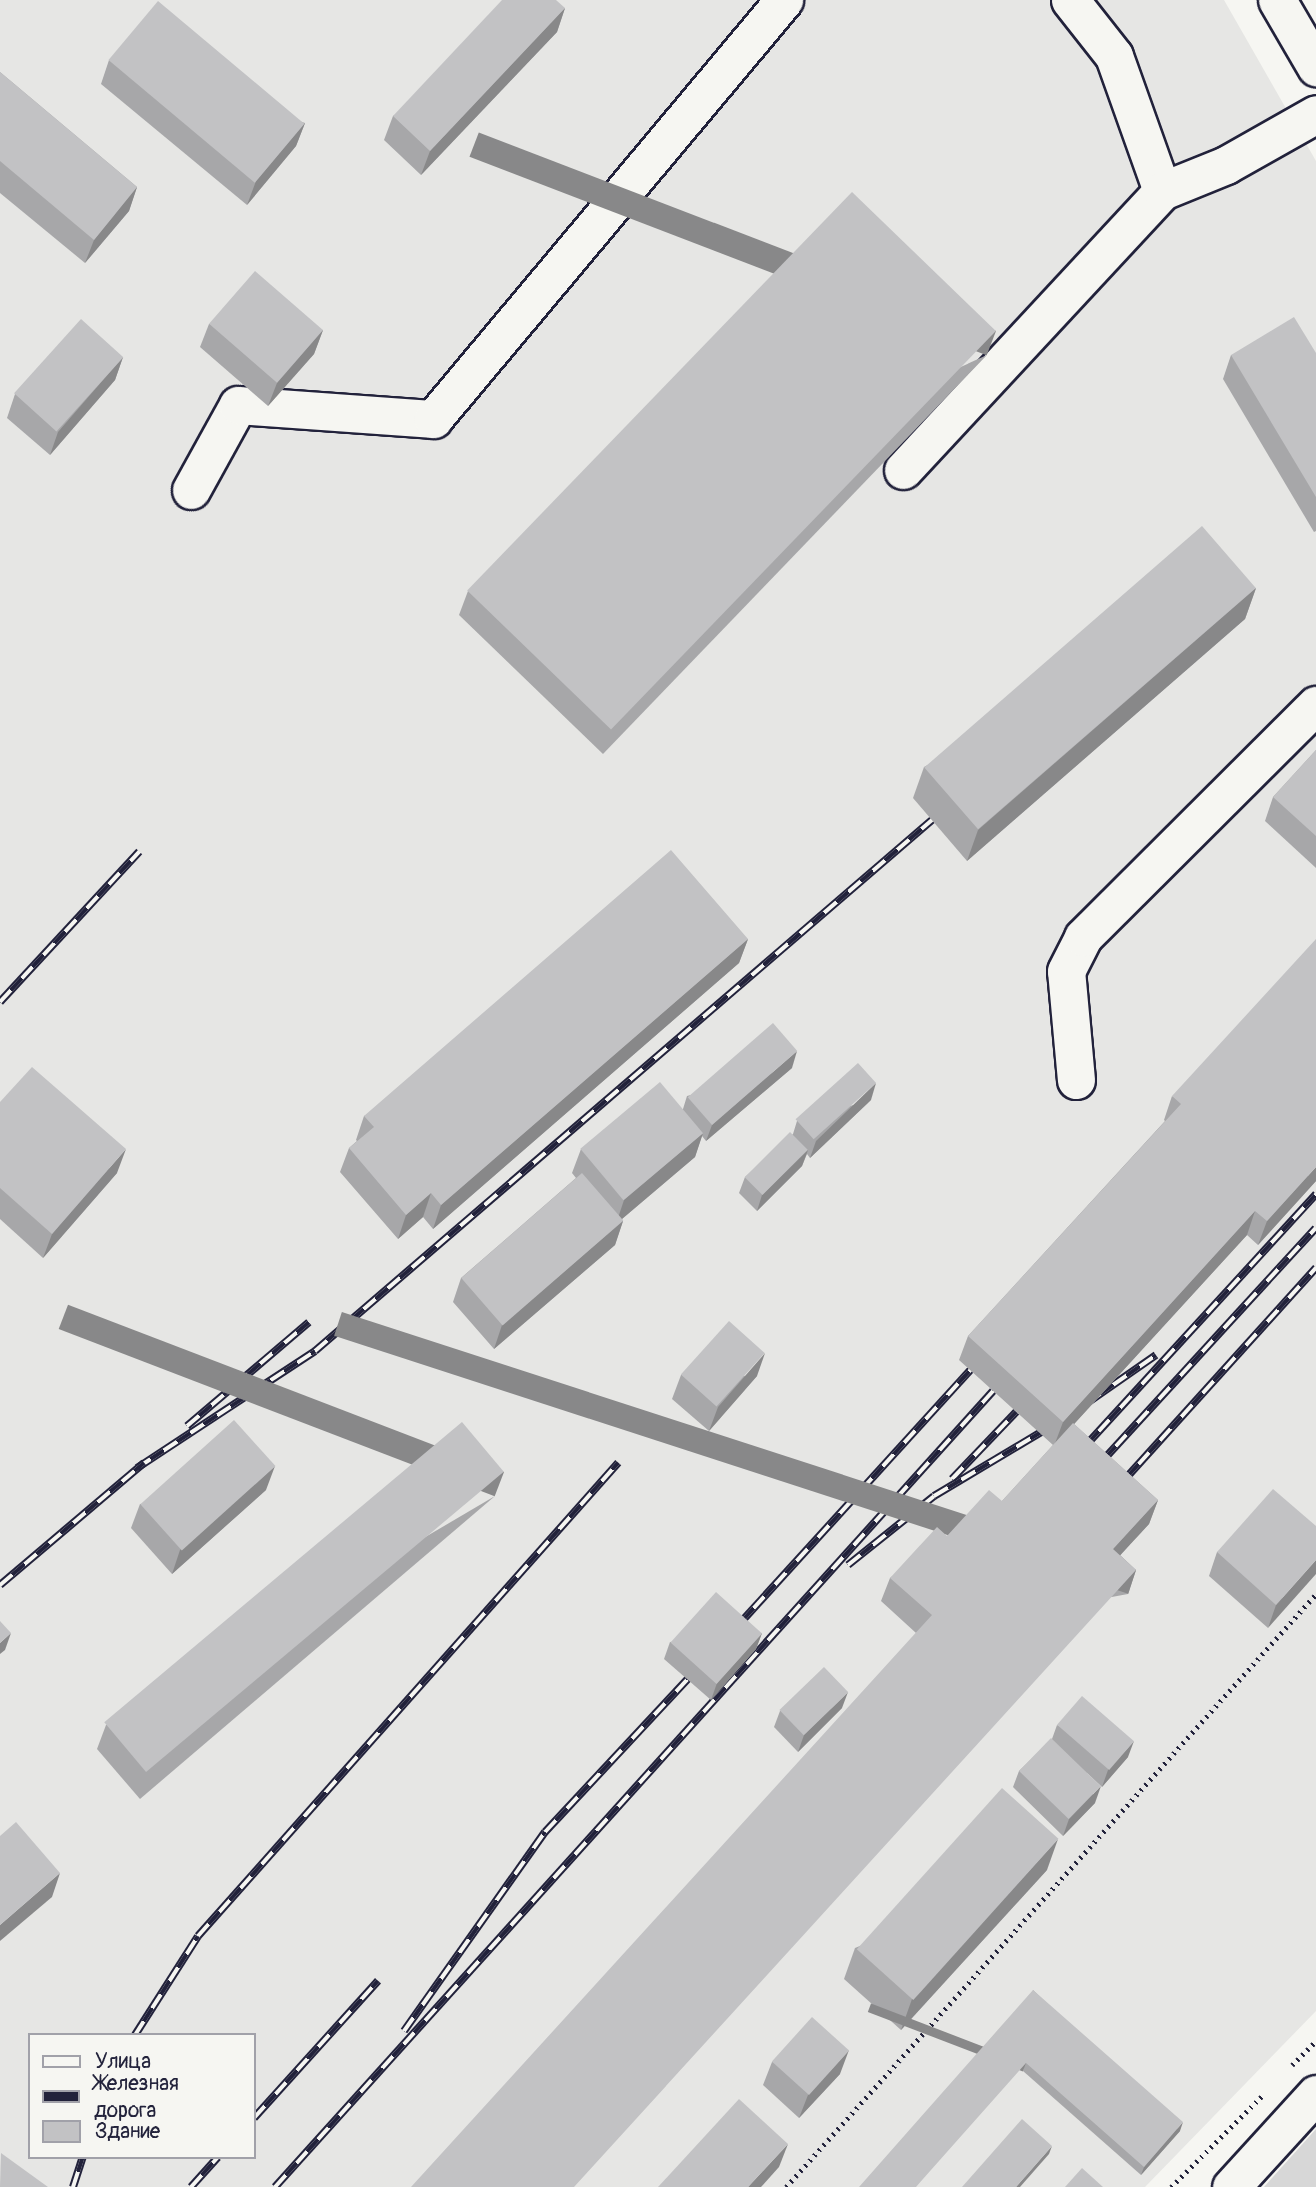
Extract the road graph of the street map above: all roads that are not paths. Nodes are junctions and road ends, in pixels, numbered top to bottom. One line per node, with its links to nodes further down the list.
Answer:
1 (784, 0): 8 (street)
2 (1070, 0): 6 (street)
3 (1277, 0): 4 (street)
4 (1316, 67)
5 (1316, 114): 6 (street)
6 (1162, 191): 7 (street)
7 (904, 470)
8 (191, 490)
9 (1316, 705): 10 (street)
10 (1076, 1080)
11 (1316, 2094): 12 (street)
12 (1231, 2187)

